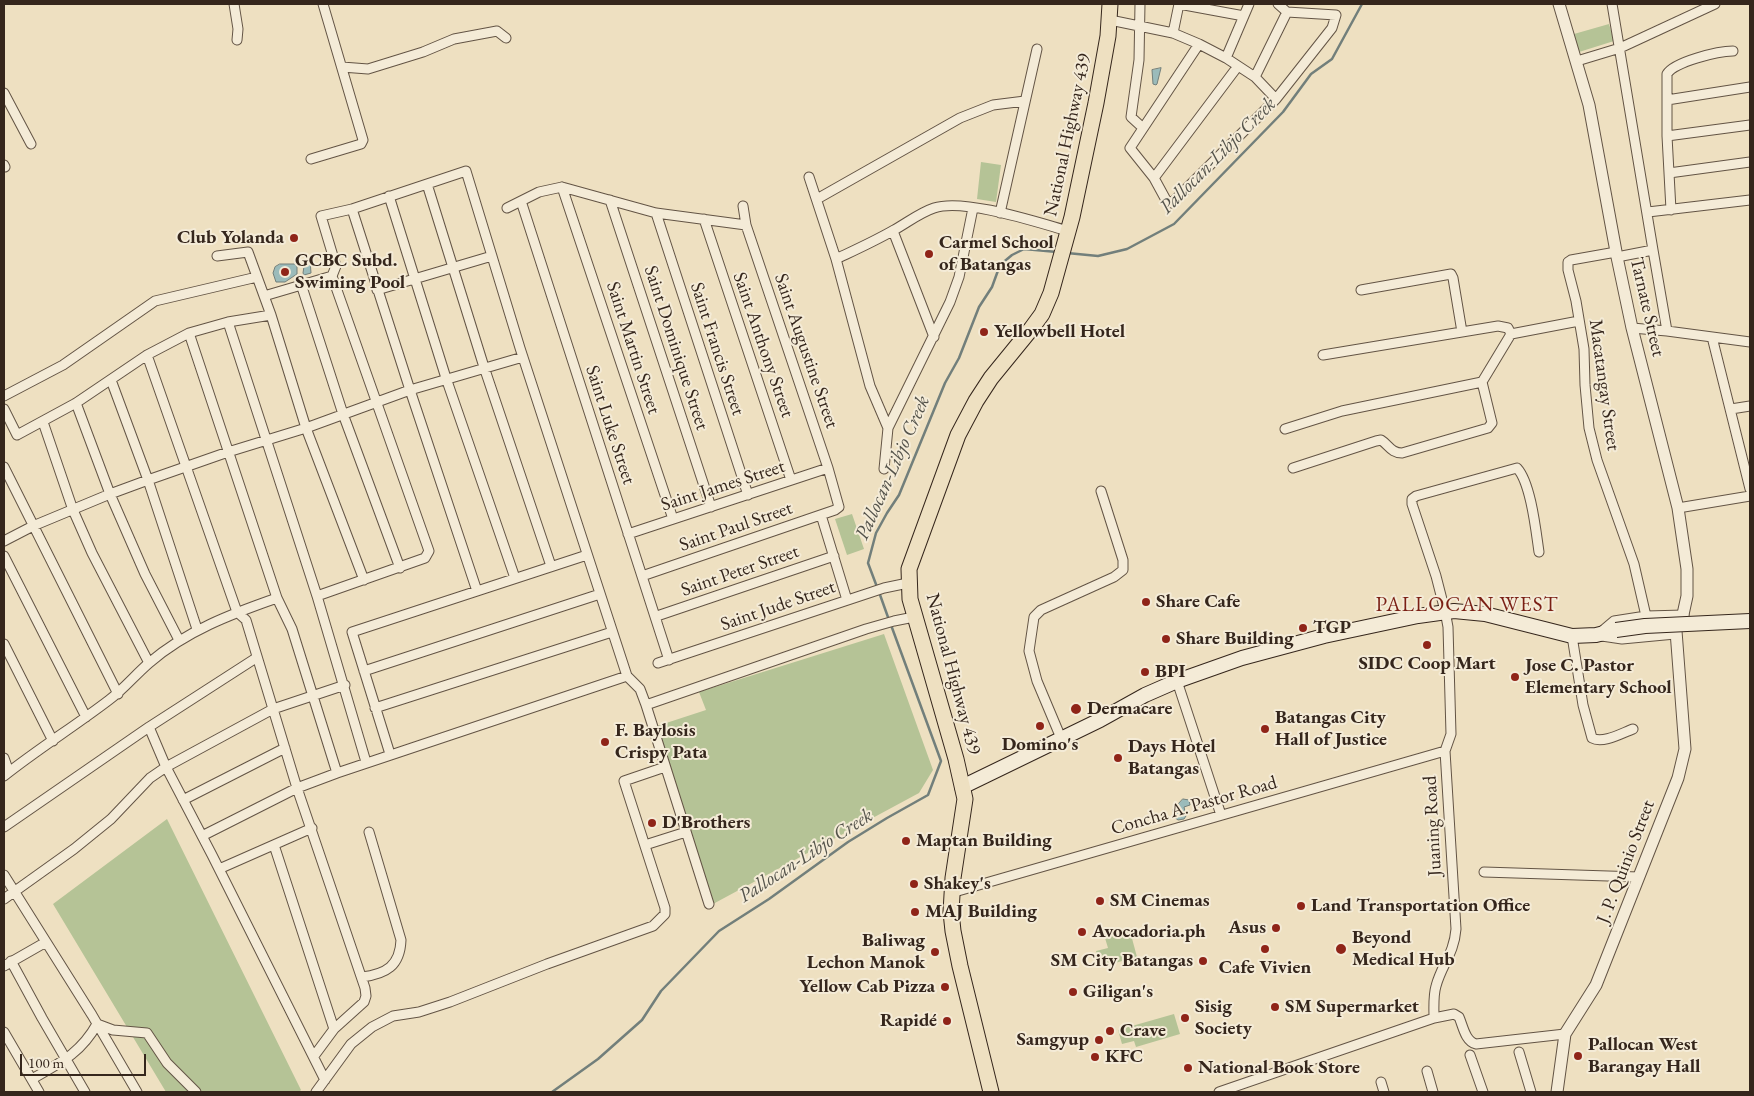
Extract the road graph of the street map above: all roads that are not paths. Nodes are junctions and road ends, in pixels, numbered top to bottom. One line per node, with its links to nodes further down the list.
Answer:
1 (234, 4): 17 (street)
2 (323, 4): 25 (street)
3 (1110, 4): 13 (main road, National Highway 439)
4 (1140, 4): 14 (street)
5 (1179, 4): 12 (street); 15 (street)
6 (1249, 4): 12 (street)
7 (1278, 4): 11 (street)
8 (1559, 4): 23 (street, Tarnate Street)
9 (1612, 4): 19 (street)
10 (1715, 4): 19 (street)
11 (1287, 12): 26 (street); 29 (street)
12 (1244, 16): 22 (street)
13 (1110, 20): 14 (street); 59 (main road, National Highway 439)
14 (1139, 26): 15 (street); 33 (street)
15 (1172, 33): 18 (street)
16 (506, 38): 25 (street)
17 (237, 40)
18 (1199, 44): 22 (street); 33 (street)
19 (1620, 48): 23 (street); 53 (street)
20 (1037, 50): 31 (street)
21 (1733, 51): 30 (street)
22 (1226, 58): 24 (street)
23 (1577, 61): 61 (street, Tarnate Street)
24 (1238, 66): 26 (street); 40 (street)
25 (342, 67): 36 (street)
26 (1255, 77): 29 (street)
27 (1750, 87): 30 (street)
28 (4, 94): 35 (street)
29 (1276, 99): 40 (street)
30 (1667, 100): 34 (street)
31 (1025, 101): 44 (street); 55 (street)
32 (1750, 125): 34 (street)
33 (1143, 128): 40 (street)
34 (1667, 136): 38 (street)
35 (31, 144)
36 (311, 159)
37 (1750, 162): 38 (street)
38 (1669, 173): 52 (street)
39 (809, 177): 44 (street)
40 (1154, 178)
41 (427, 184): 43 (street); 63 (street); 65 (street)
42 (562, 187): 45 (street); 47 (street); 123 (street, Saint Martin Street)
43 (389, 196): 49 (street); 68 (street)
44 (817, 199): 64 (street)
45 (610, 200): 54 (street); 118 (street, Saint Dominique Street)
46 (1750, 200): 52 (street)
47 (522, 201): 50 (street); 125 (street, Saint Luke Street)
48 (743, 206): 57 (street, Saint Augustine Street)
49 (352, 208): 66 (street); 70 (street)
50 (507, 208)
51 (973, 208): 55 (street); 58 (street); 81 (street)
52 (1671, 210): 53 (street)
53 (1648, 212): 60 (street)
54 (656, 213): 56 (street); 116 (street, Saint Francis Street)
55 (1000, 213): 59 (street)
56 (704, 219): 57 (street); 112 (street, Saint Anthony Street)
57 (746, 225): 108 (street, Saint Augustine Street)
58 (893, 231): 64 (street); 81 (street)
59 (1067, 235): 136 (main road, National Highway 439)
60 (1653, 250): 61 (street); 77 (street)
61 (1617, 254): 74 (street, Macatangay Street); 76 (street, Tarnate Street)
62 (216, 256): 67 (street)
63 (492, 256): 65 (street); 86 (street)
64 (836, 260): 101 (street)
65 (452, 267): 68 (street); 87 (street)
66 (332, 276): 69 (street); 94 (street)
67 (257, 277): 72 (street); 92 (street)
68 (415, 278): 70 (street); 88 (street)
69 (302, 284): 72 (street); 98 (street)
70 (377, 290): 91 (street)
71 (1361, 290): 78 (street)
72 (264, 296): 73 (street)
73 (271, 315): 75 (street); 100 (street)
74 (1579, 321): 80 (street); 145 (street, Macatangay Street)
75 (228, 322): 79 (street); 103 (street)
76 (1632, 328): 77 (street); 120 (street, Tarnate Street)
77 (1667, 331): 82 (street)
78 (1462, 332): 80 (street); 85 (street)
79 (189, 333): 84 (street); 104 (street)
80 (1511, 334): 90 (street)
81 (934, 337): 101 (street)
82 (1712, 337): 83 (street); 97 (street)
83 (1750, 342)
84 (147, 355): 89 (street); 107 (street)
85 (1323, 355)
86 (523, 357): 87 (street); 128 (street)
87 (484, 367): 88 (street); 131 (street)
88 (446, 378): 91 (street); 134 (street)
89 (110, 380): 93 (street); 111 (street)
90 (1482, 382): 102 (street); 109 (street)
91 (410, 390): 94 (street); 137 (street)
92 (4, 396)
93 (76, 403): 99 (street); 115 (street)
94 (376, 403): 98 (street); 132 (street)
95 (1750, 406): 97 (street)
96 (4, 409): 99 (street)
97 (1731, 409): 105 (street)
98 (343, 414): 100 (street); 132 (street)
99 (43, 422): 121 (street)
100 (306, 428): 103 (street); 135 (street)
101 (888, 428): 110 (street)
102 (1285, 429)
103 (266, 441): 104 (street); 139 (street)
104 (228, 452): 107 (street); 140 (street)
105 (1746, 452): 113 (street)
106 (4, 467): 124 (street)
107 (187, 467): 111 (street); 143 (street)
108 (828, 468): 112 (street, Saint James Street); 119 (street, Saint Augustine Street)
109 (1293, 468)
110 (884, 469)
111 (148, 480): 115 (street); 149 (street)
112 (792, 480): 116 (street, Saint James Street)
113 (1750, 489)
114 (1101, 491): 172 (street)
115 (110, 494): 121 (street); 154 (street)
116 (748, 495): 118 (street, Saint James Street)
117 (1750, 496): 120 (street)
118 (711, 507): 123 (street, Saint James Street)
119 (839, 507): 122 (street, Saint Paul Street)
120 (1678, 508): 147 (street, Tarnate Street)
121 (72, 510): 124 (street); 158 (street)
122 (821, 515): 130 (street); 133 (street, Saint Paul Street)
123 (673, 519): 125 (street, Saint James Street)
124 (33, 526): 126 (street); 164 (street)
125 (628, 534): 133 (street, Saint Luke Street)
126 (4, 541)
127 (1539, 552): 142 (street, Juaning Road)
128 (587, 554): 131 (street); 138 (street)
129 (4, 556): 169 (street)
130 (834, 556): 141 (street); 144 (street, Saint Peter Street)
131 (551, 566): 134 (street)
132 (400, 568): 135 (street)
133 (642, 576): 144 (street, Saint Luke Street)
134 (515, 578): 137 (street)
135 (364, 580): 139 (street)
136 (908, 584): 141 (street, Saint Jude Street); 146 (main road, National Highway 439)
137 (478, 591): 160 (street)
138 (600, 594): 150 (street); 160 (street)
139 (317, 596): 163 (street)
140 (277, 598): 143 (street); 165 (street)
141 (847, 600): 157 (street, Saint Jude Street)
142 (1446, 611): 153 (main road); 162 (main road); 175 (street, Juaning Road)
143 (237, 612): 149 (street); 156 (street)
144 (657, 616): 157 (street, Saint Luke Street)
145 (1646, 616): 147 (street); 152 (street)
146 (914, 617): 166 (street); 183 (main road, National Highway 439)
147 (1683, 617)
148 (1750, 621): 152 (main road, bridge)
149 (197, 629): 154 (street)
150 (612, 632): 161 (street); 167 (street)
151 (1675, 632): 152 (street); 197 (street, J. P. Quinio Street)
152 (1596, 635): 153 (main road)
153 (1572, 636): 171 (street)
154 (179, 640): 158 (street)
155 (4, 644): 173 (street)
156 (256, 658): 168 (street); 170 (street)
157 (669, 660): 159 (street, Saint Jude Street)
158 (148, 663): 164 (street)
159 (658, 663)
160 (364, 671): 167 (street)
161 (627, 676): 166 (street); 176 (street)
162 (1177, 681): 172 (main road); 186 (street)
163 (345, 686): 165 (street); 178 (street)
164 (118, 694): 169 (street)
165 (313, 697): 168 (street); 181 (street)
166 (646, 705): 180 (street)
167 (375, 708): 176 (street)
168 (273, 709): 174 (street); 179 (street)
169 (86, 717): 173 (street)
170 (149, 727): 179 (street); 187 (street)
171 (1633, 729)
172 (1061, 738): 183 (main road)
173 (53, 741): 182 (street)
174 (285, 748): 184 (street); 185 (street)
175 (1445, 752): 186 (street, Concha A. Pastor Road); 205 (street, Juaning Road)
176 (390, 754): 178 (street)
177 (4, 758): 182 (street)
178 (366, 762): 181 (street)
179 (166, 768): 185 (street); 198 (street)
180 (664, 768): 190 (street); 193 (street)
181 (337, 773): 184 (street)
182 (6, 774)
183 (962, 787): 199 (main road, National Highway 439)
184 (297, 788): 188 (street); 191 (street)
185 (183, 800): 191 (street)
186 (1221, 816): 199 (street, Concha A. Pastor Road)
187 (4, 827)
188 (312, 828): 192 (street); 204 (street)
189 (369, 832): 204 (street)
190 (686, 832): 193 (street); 201 (street)
191 (202, 836): 194 (street)
192 (274, 845): 194 (street); 207 (street)
193 (644, 845): 216 (street)
194 (219, 869): 212 (street)
195 (1484, 872): 197 (street)
196 (4, 875): 198 (street)
197 (1639, 877): 209 (street, J. P. Quinio Street)
198 (14, 892): 200 (street); 202 (street)
199 (951, 893): 223 (main road, National Highway 439)
200 (4, 899)
201 (709, 904)
202 (46, 942): 203 (street); 206 (street)
203 (8, 964): 213 (street)
204 (362, 976): 207 (street)
205 (1434, 1018): 209 (street); 224 (street)
206 (97, 1024): 213 (street); 220 (street); 221 (street)
207 (334, 1029): 212 (street)
208 (4, 1032): 215 (street)
209 (1565, 1034): 229 (street, J. P. Quinio Street)
210 (1519, 1052): 228 (street)
211 (1470, 1055): 227 (street)
212 (314, 1056): 216 (street)
213 (66, 1059): 215 (street); 219 (street)
214 (1426, 1071): 226 (street)
215 (32, 1079): 218 (street)
216 (325, 1080): 222 (street)
217 (1381, 1082): 225 (street)
218 (39, 1092)
219 (85, 1092)
220 (137, 1092)
221 (196, 1092)
222 (316, 1092)
223 (991, 1092)
224 (1220, 1092)
225 (1384, 1092)
226 (1433, 1092)
227 (1483, 1092)
228 (1531, 1092)
229 (1557, 1092)

